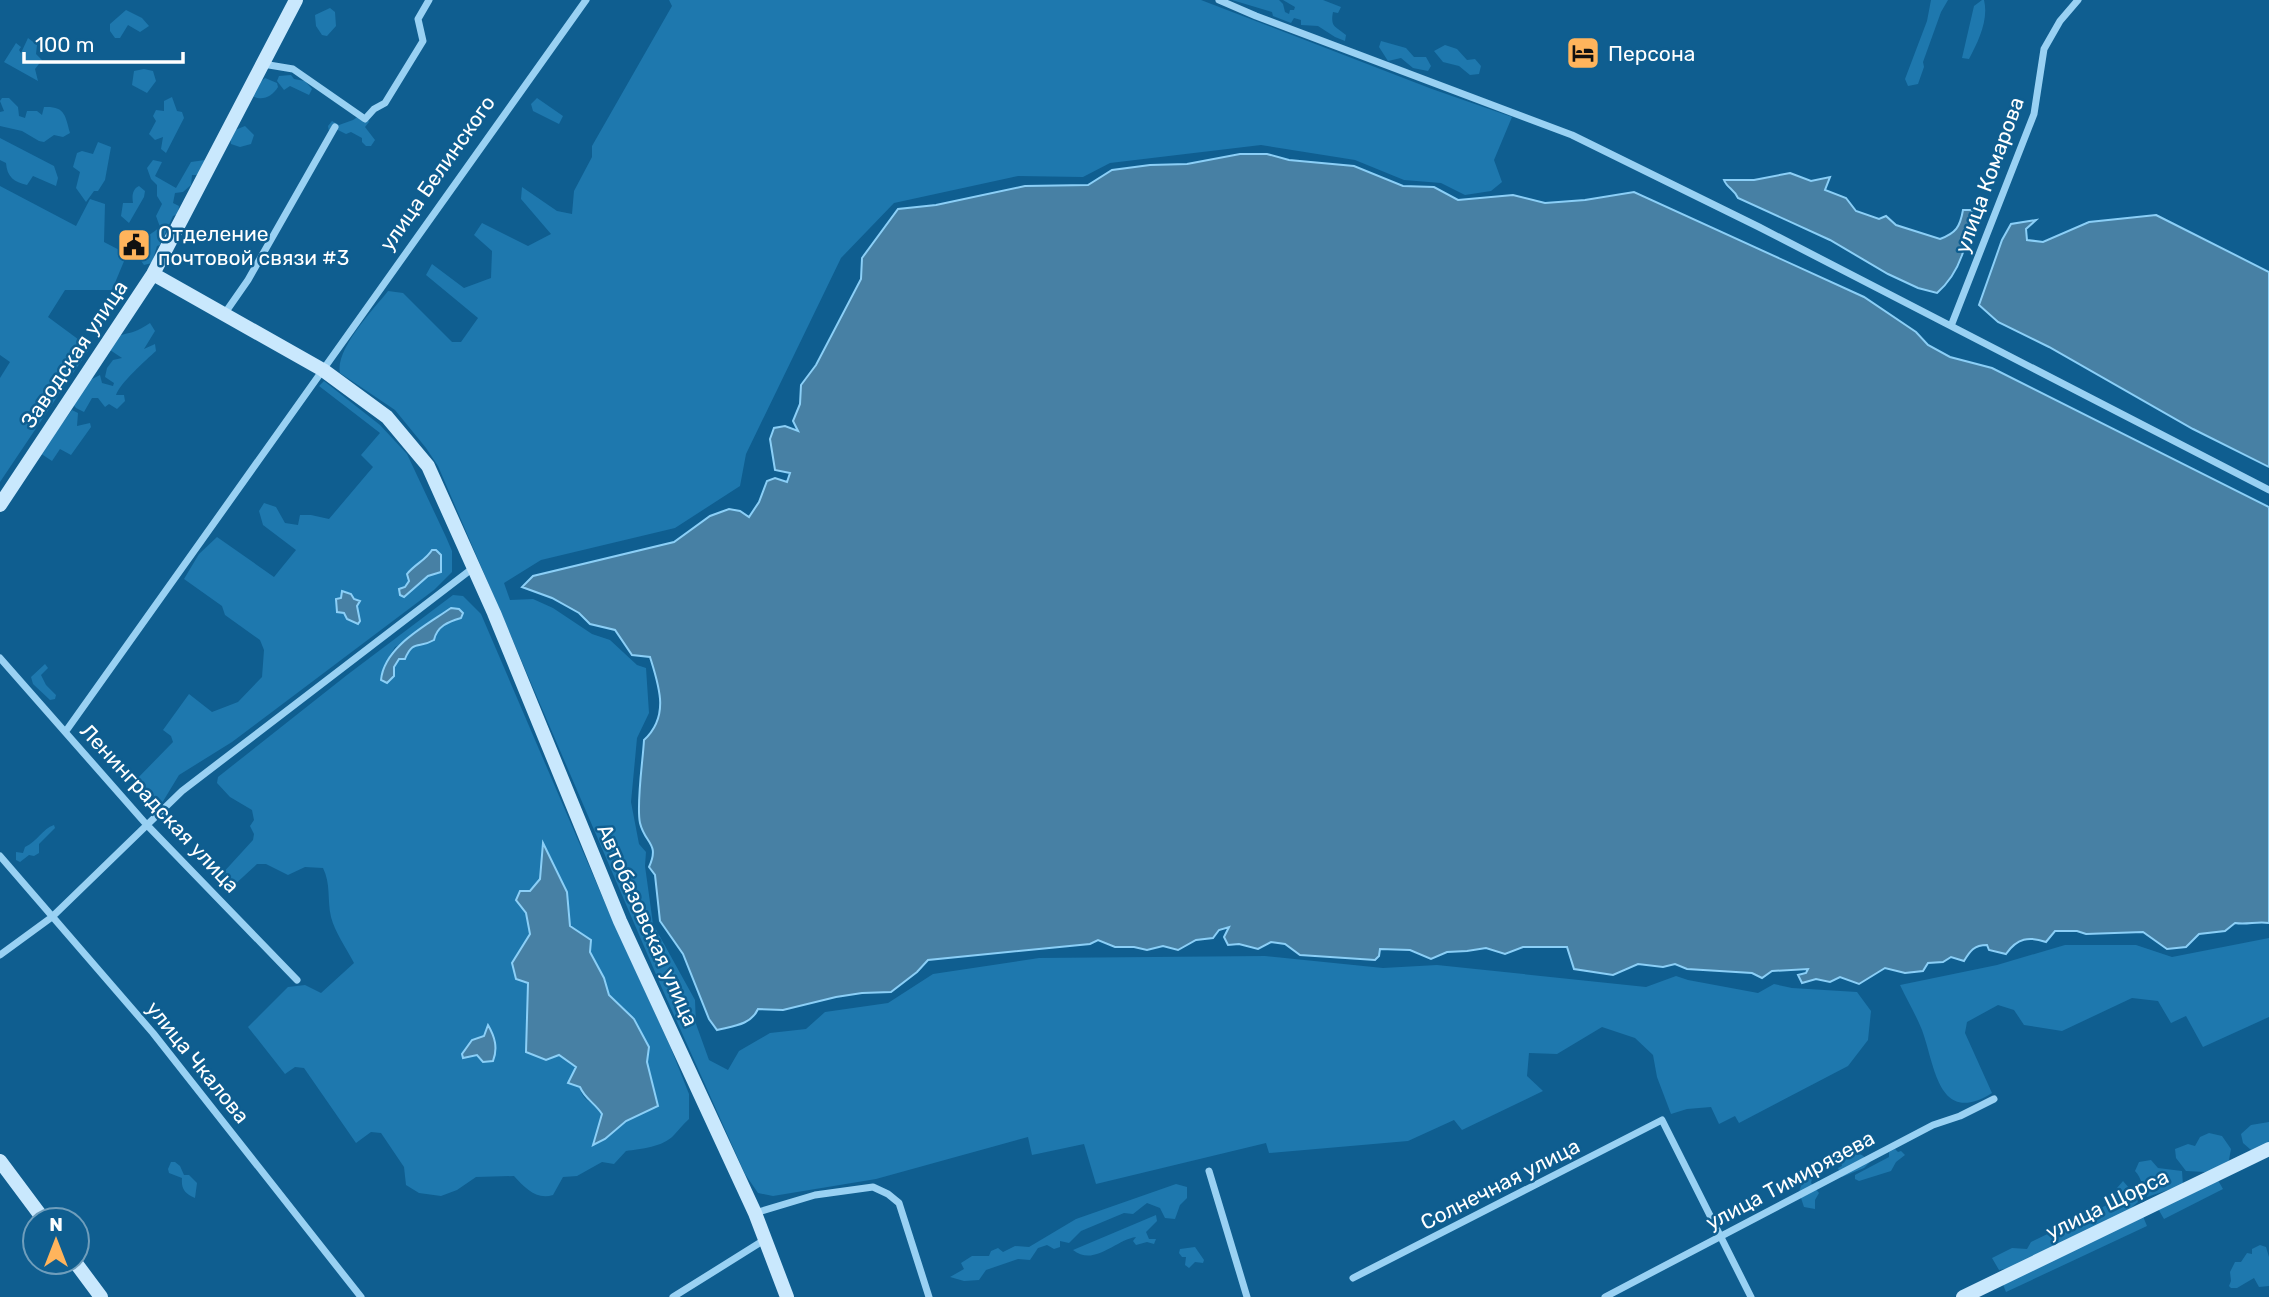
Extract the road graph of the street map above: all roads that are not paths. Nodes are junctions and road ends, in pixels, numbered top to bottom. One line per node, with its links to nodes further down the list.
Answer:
1 (296, 0): 6 (street, Заводская улица)
2 (429, 0): 6 (street)
3 (586, 0): 11 (street, улица Белинского)
4 (1219, 0): 10 (street)
5 (2078, 0): 10 (street, улица Комарова)
6 (263, 64): 8 (street, Заводская улица)
7 (335, 127): 9 (street)
8 (153, 274): 9 (street); 13 (street, Заводская улица)
9 (225, 313): 11 (street)
10 (1951, 326): 12 (street)
11 (323, 370): 14 (street); 16 (street, улица Белинского)
12 (2269, 490)
13 (0, 505)
14 (473, 568): 17 (street); 27 (street, Автобазовская улица)
15 (0, 658): 16 (street, Ленинградская улица)
16 (65, 731): 17 (street, Ленинградская улица)
17 (146, 824): 19 (street); 21 (street, Ленинградская улица)
18 (0, 856): 19 (street, улица Чкалова)
19 (52, 917): 20 (street); 33 (street, улица Чкалова)
20 (0, 955)
21 (296, 980)
22 (1994, 1099): 28 (street, улица Тимирязева)
23 (2269, 1149): 40 (street, улица Щорса)
24 (0, 1161): 26 (street)
25 (1209, 1171): 37 (street)
26 (34, 1206)
27 (755, 1213): 29 (street, Автобазовская улица); 36 (street)
28 (1722, 1236): 31 (street, Солнечная улица); 38 (street, улица Тимирязева); 39 (street)
29 (766, 1239): 34 (street); 35 (street, Автобазовская улица)
30 (85, 1276): 32 (street)
31 (1353, 1278)
32 (101, 1297)
33 (361, 1297)
34 (673, 1297)
35 (787, 1297)
36 (929, 1297)
37 (1247, 1297)
38 (1605, 1297)
39 (1751, 1297)
40 (1963, 1297)

